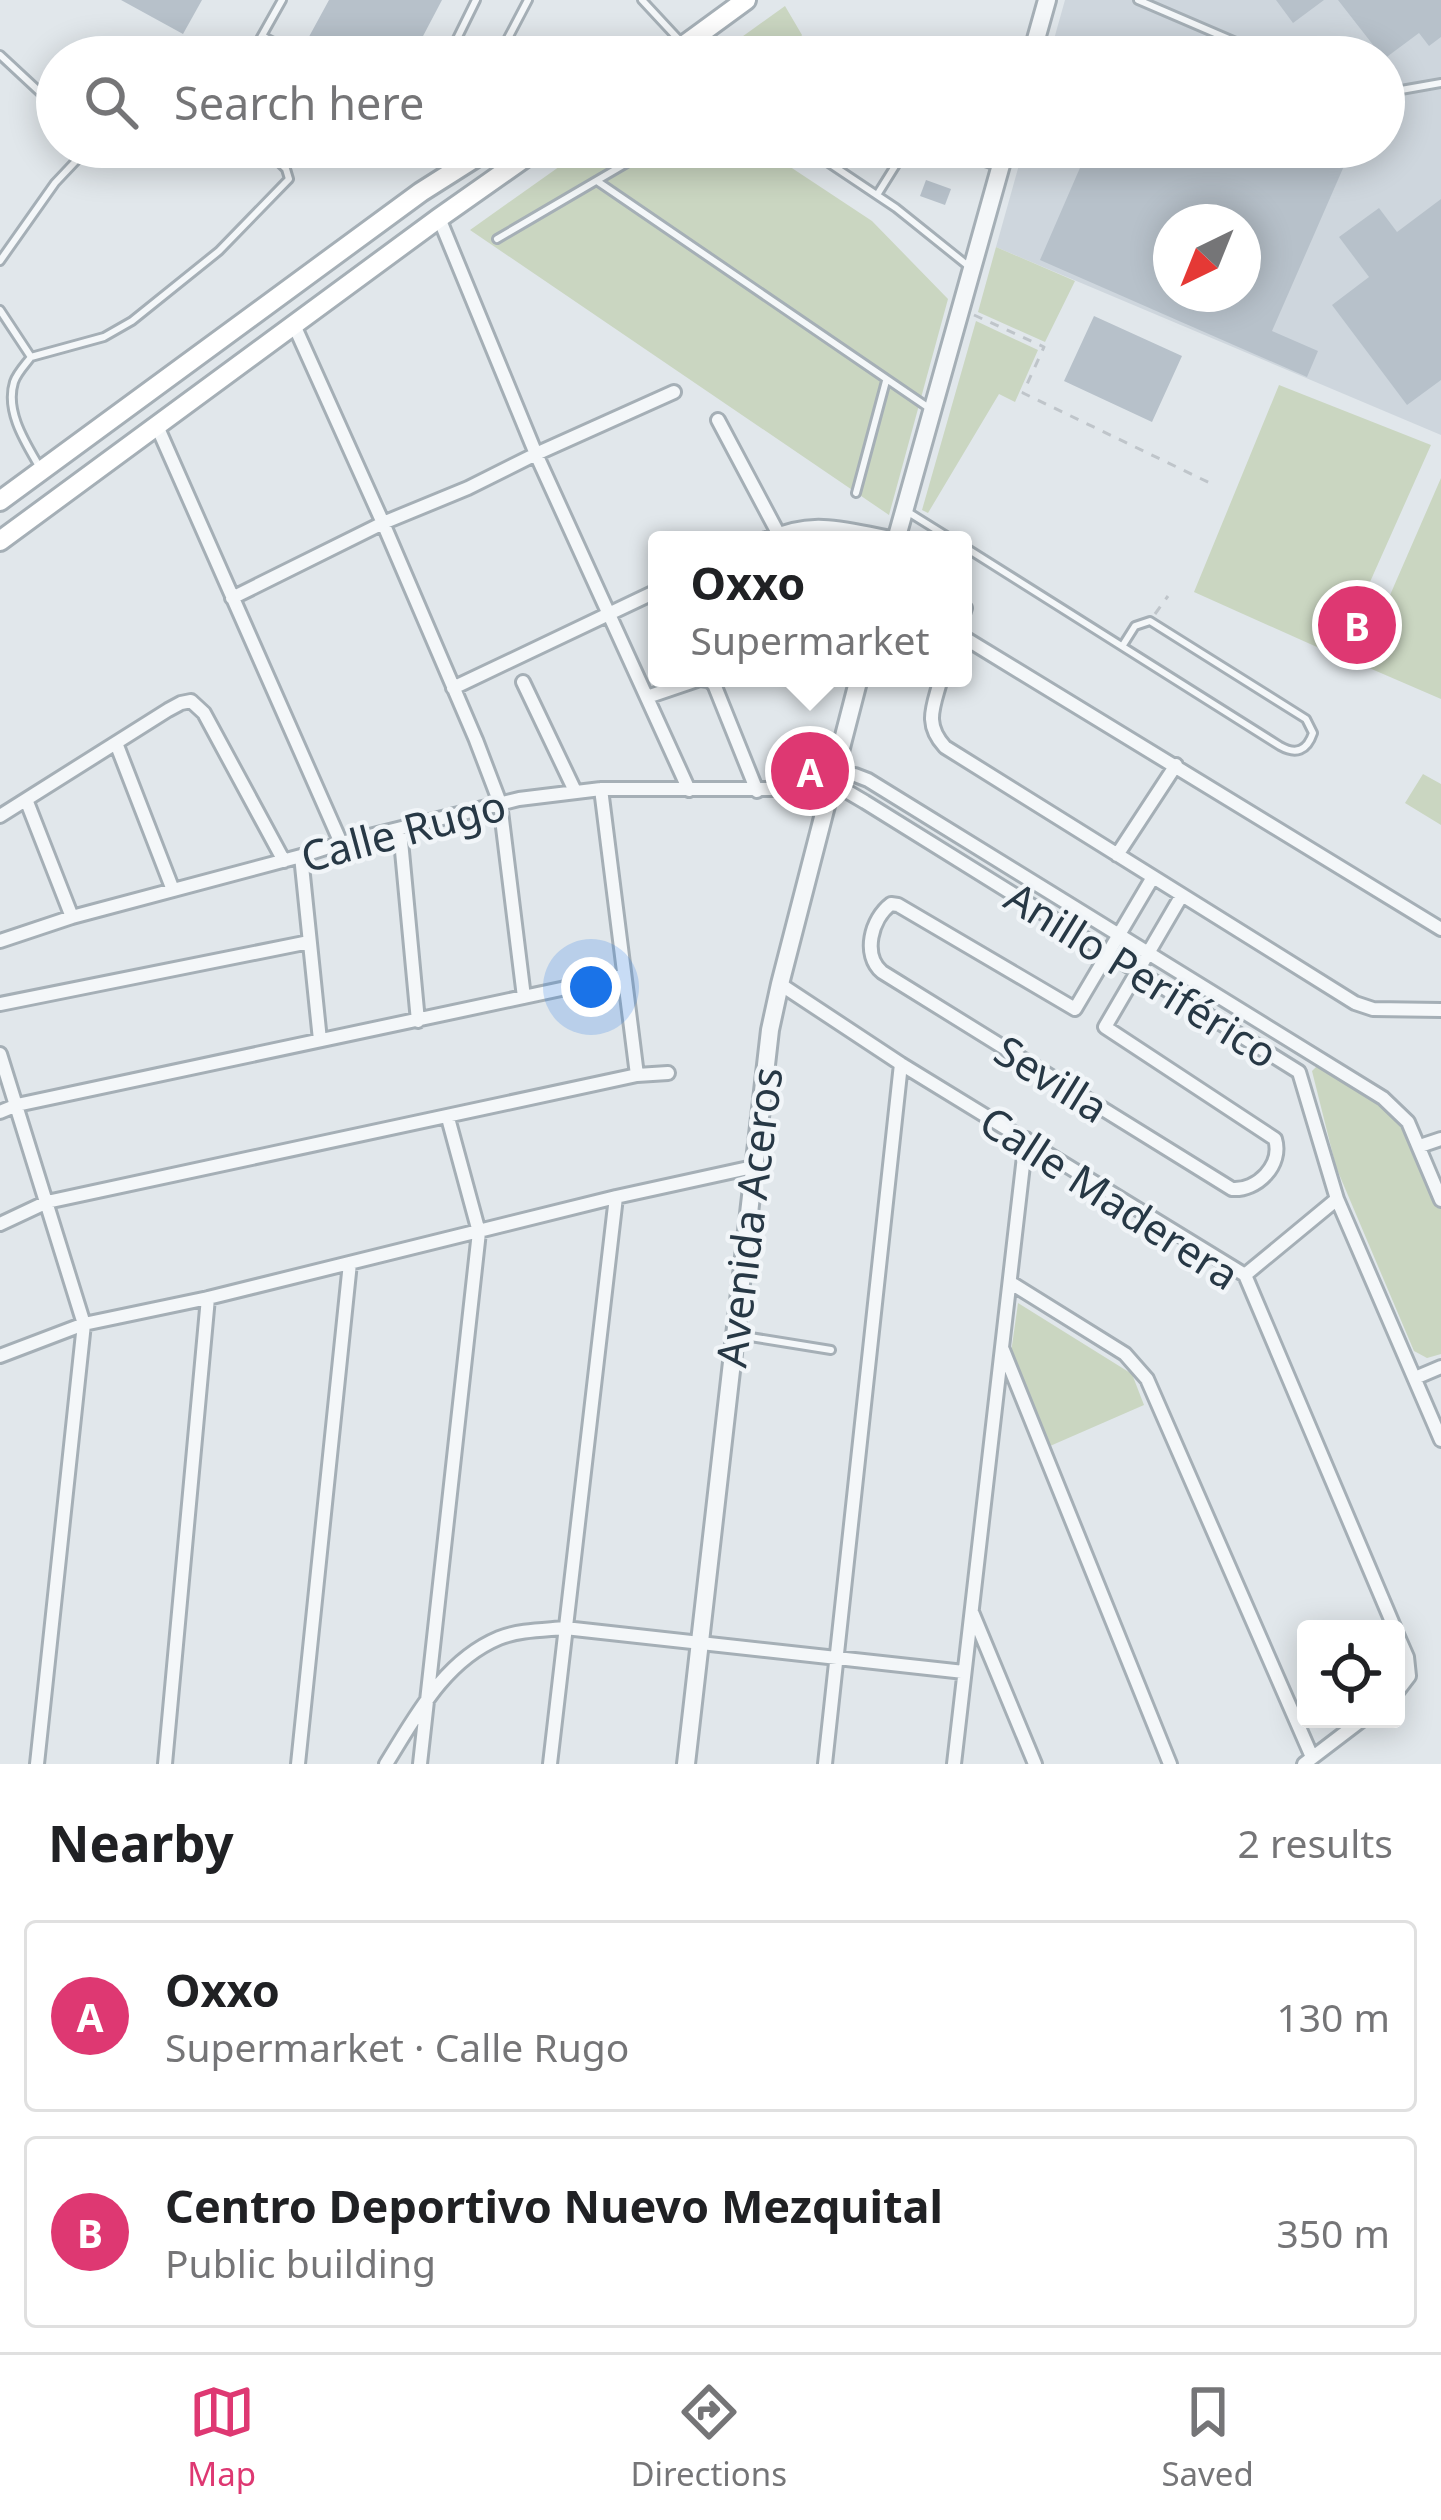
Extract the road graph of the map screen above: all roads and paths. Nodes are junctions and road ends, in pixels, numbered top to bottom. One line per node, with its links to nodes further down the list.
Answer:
1 (281, 0): 8 (lane)
2 (476, 0): 9 (lane)
3 (528, 0): 10 (lane)
4 (642, 0): 11 (lane)
5 (746, 0): 12 (main road)
6 (1047, 0): 13 (street)
7 (1138, 0): 14 (lane)
8 (262, 36)
9 (458, 36)
10 (509, 36)
11 (666, 36)
12 (697, 36)
13 (1037, 36)
14 (1217, 36)
15 (0, 55): 17 (lane)
16 (1441, 83): 18 (lane)
17 (36, 88)
18 (1405, 89)
19 (69, 168): 31 (lane)
20 (285, 168): 37 (lane)
21 (459, 168): 44 (main road)
22 (510, 168): 29 (main road)
23 (619, 168): 27 (lane)
24 (836, 168): 28 (lane)
25 (894, 168): 28 (lane)
26 (1000, 168): 33 (street)
27 (597, 181): 30 (lane); 38 (lane)
28 (877, 195): 33 (lane)
29 (439, 218): 36 (main road); 43 (street)
30 (497, 239)
31 (3, 246): 32 (lane)
32 (0, 261)
33 (973, 269): 34 (street)
34 (961, 309): 40 (street); 45 (path)
35 (0, 310): 37 (lane)
36 (294, 326): 42 (main road); 49 (street)
37 (31, 357): 44 (lane)
38 (887, 380): 40 (lane); 46 (lane)
39 (674, 392): 43 (street)
40 (932, 410): 48 (street)
41 (718, 420): 50 (street)
42 (157, 427): 55 (main road); 59 (street)
43 (536, 454): 49 (street); 60 (street)
44 (42, 471): 47 (main road)
45 (1212, 484)
46 (856, 493)
47 (0, 501)
48 (905, 510): 53 (street); 54 (lane)
49 (383, 523): 59 (street); 69 (street)
50 (777, 531)
51 (783, 531): 52 (street)
52 (851, 531)
53 (899, 531)
54 (939, 531)
55 (0, 542)
56 (972, 552): 63 (lane)
57 (648, 595): 60 (street)
58 (1168, 596): 61 (path)
59 (232, 598): 84 (street)
60 (609, 614): 69 (street); 70 (street)
61 (1150, 621): 63 (lane); 63 (lane)
62 (972, 642): 72 (street)
63 (1123, 645)
64 (523, 682): 75 (street)
65 (676, 687): 70 (street)
66 (715, 687): 77 (street)
67 (856, 687): 73 (street, Avenida Aceros)
68 (939, 687): 85 (street)
69 (453, 688): 79 (street)
70 (647, 697): 76 (street)
71 (116, 743): 78 (street); 87 (street); 89 (street)
72 (1175, 765): 85 (street); 92 (street)
73 (826, 783): 77 (street, Calle Rugo); 81 (street, Anillo Periférico); 83 (street, Anillo Periférico); 100 (street, Avenida Aceros)
74 (601, 789): 75 (street, Calle Rugo); 76 (street, Calle Rugo); 99 (street)
75 (575, 790): 79 (street, Calle Rugo)
76 (689, 790): 77 (street, Calle Rugo)
77 (757, 791)
78 (27, 802): 80 (street); 91 (street)
79 (500, 803): 82 (street, Calle Rugo); 101 (street)
80 (0, 816)
81 (929, 819): 83 (street); 93 (street, Anillo Periférico)
82 (400, 830): 84 (street, Calle Rugo); 104 (street)
83 (919, 836): 96 (street, Anillo Periférico)
84 (341, 843): 86 (street, Calle Rugo)
85 (1117, 855): 88 (street)
86 (302, 856): 87 (street, Calle Rugo); 95 (street)
87 (284, 861): 89 (street, Calle Rugo)
88 (1153, 877): 90 (street); 93 (street)
89 (173, 890): 91 (street, Calle Rugo)
90 (1182, 895): 97 (street); 103 (street)
91 (72, 917): 94 (street, Calle Rugo)
92 (1441, 929)
93 (1120, 937): 96 (street); 97 (street, Anillo Periférico)
94 (0, 940)
95 (309, 942): 102 (street); 105 (street)
96 (1110, 952): 98 (street, Anillo Periférico); 98 (street, Sevilla)
97 (1149, 954): 98 (street); 107 (street, Anillo Periférico)
98 (1139, 970): 109 (street, Anillo Periférico)
99 (622, 976): 101 (street); 111 (street)
100 (779, 984): 108 (street, Calle Maderera); 118 (street, Avenida Aceros)
101 (524, 997): 104 (street)
102 (0, 1004)
103 (1441, 1010)
104 (418, 1021): 105 (street)
105 (320, 1040): 112 (street)
106 (0, 1054): 112 (street)
107 (1312, 1055): 109 (street); 117 (street, Anillo Periférico)
108 (901, 1064): 115 (street, Calle Maderera); 141 (street)
109 (1299, 1072): 120 (street, Anillo Periférico)
110 (668, 1073): 111 (street)
111 (637, 1075): 114 (street)
112 (17, 1105): 113 (street); 122 (street)
113 (0, 1112)
114 (448, 1118): 122 (street); 124 (street)
115 (1026, 1139): 126 (street, Calle Maderera); 127 (street)
116 (1441, 1139): 117 (street)
117 (1420, 1146): 121 (street, Anillo Periférico)
118 (753, 1167): 119 (street); 130 (street, Avenida Aceros)
119 (616, 1197): 124 (street); 139 (street)
120 (1336, 1198): 126 (street); 135 (street, Anillo Periférico)
121 (1441, 1200)
122 (47, 1202): 123 (street); 129 (street)
123 (0, 1224)
124 (479, 1232): 125 (street); 143 (street)
125 (350, 1263): 128 (street); 148 (street)
126 (1245, 1275): 138 (street, Calle Maderera)
127 (1011, 1283): 131 (street); 145 (street)
128 (208, 1298): 129 (street); 147 (street)
129 (84, 1324): 133 (street); 146 (street)
130 (734, 1334): 132 (lane); 140 (street, Avenida Aceros)
131 (1002, 1348): 137 (street); 156 (street)
132 (831, 1350)
133 (0, 1356)
134 (1441, 1366): 135 (street)
135 (1415, 1378): 136 (street, Anillo Periférico)
136 (1441, 1440)
137 (972, 1611): 142 (street); 155 (street)
138 (1391, 1620)
139 (565, 1628): 140 (street); 143 (street); 151 (street)
140 (699, 1642): 141 (street); 152 (street, Avenida Aceros)
141 (837, 1660): 142 (street); 153 (street)
142 (964, 1672): 154 (street)
143 (427, 1697): 149 (street); 150 (street)
144 (1351, 1728): 145 (street)
145 (1308, 1761)
146 (37, 1764)
147 (165, 1764)
148 (298, 1764)
149 (386, 1764)
150 (420, 1764)
151 (550, 1764)
152 (686, 1764)
153 (825, 1764)
154 (954, 1764)
155 (1035, 1764)
156 (1170, 1764)

